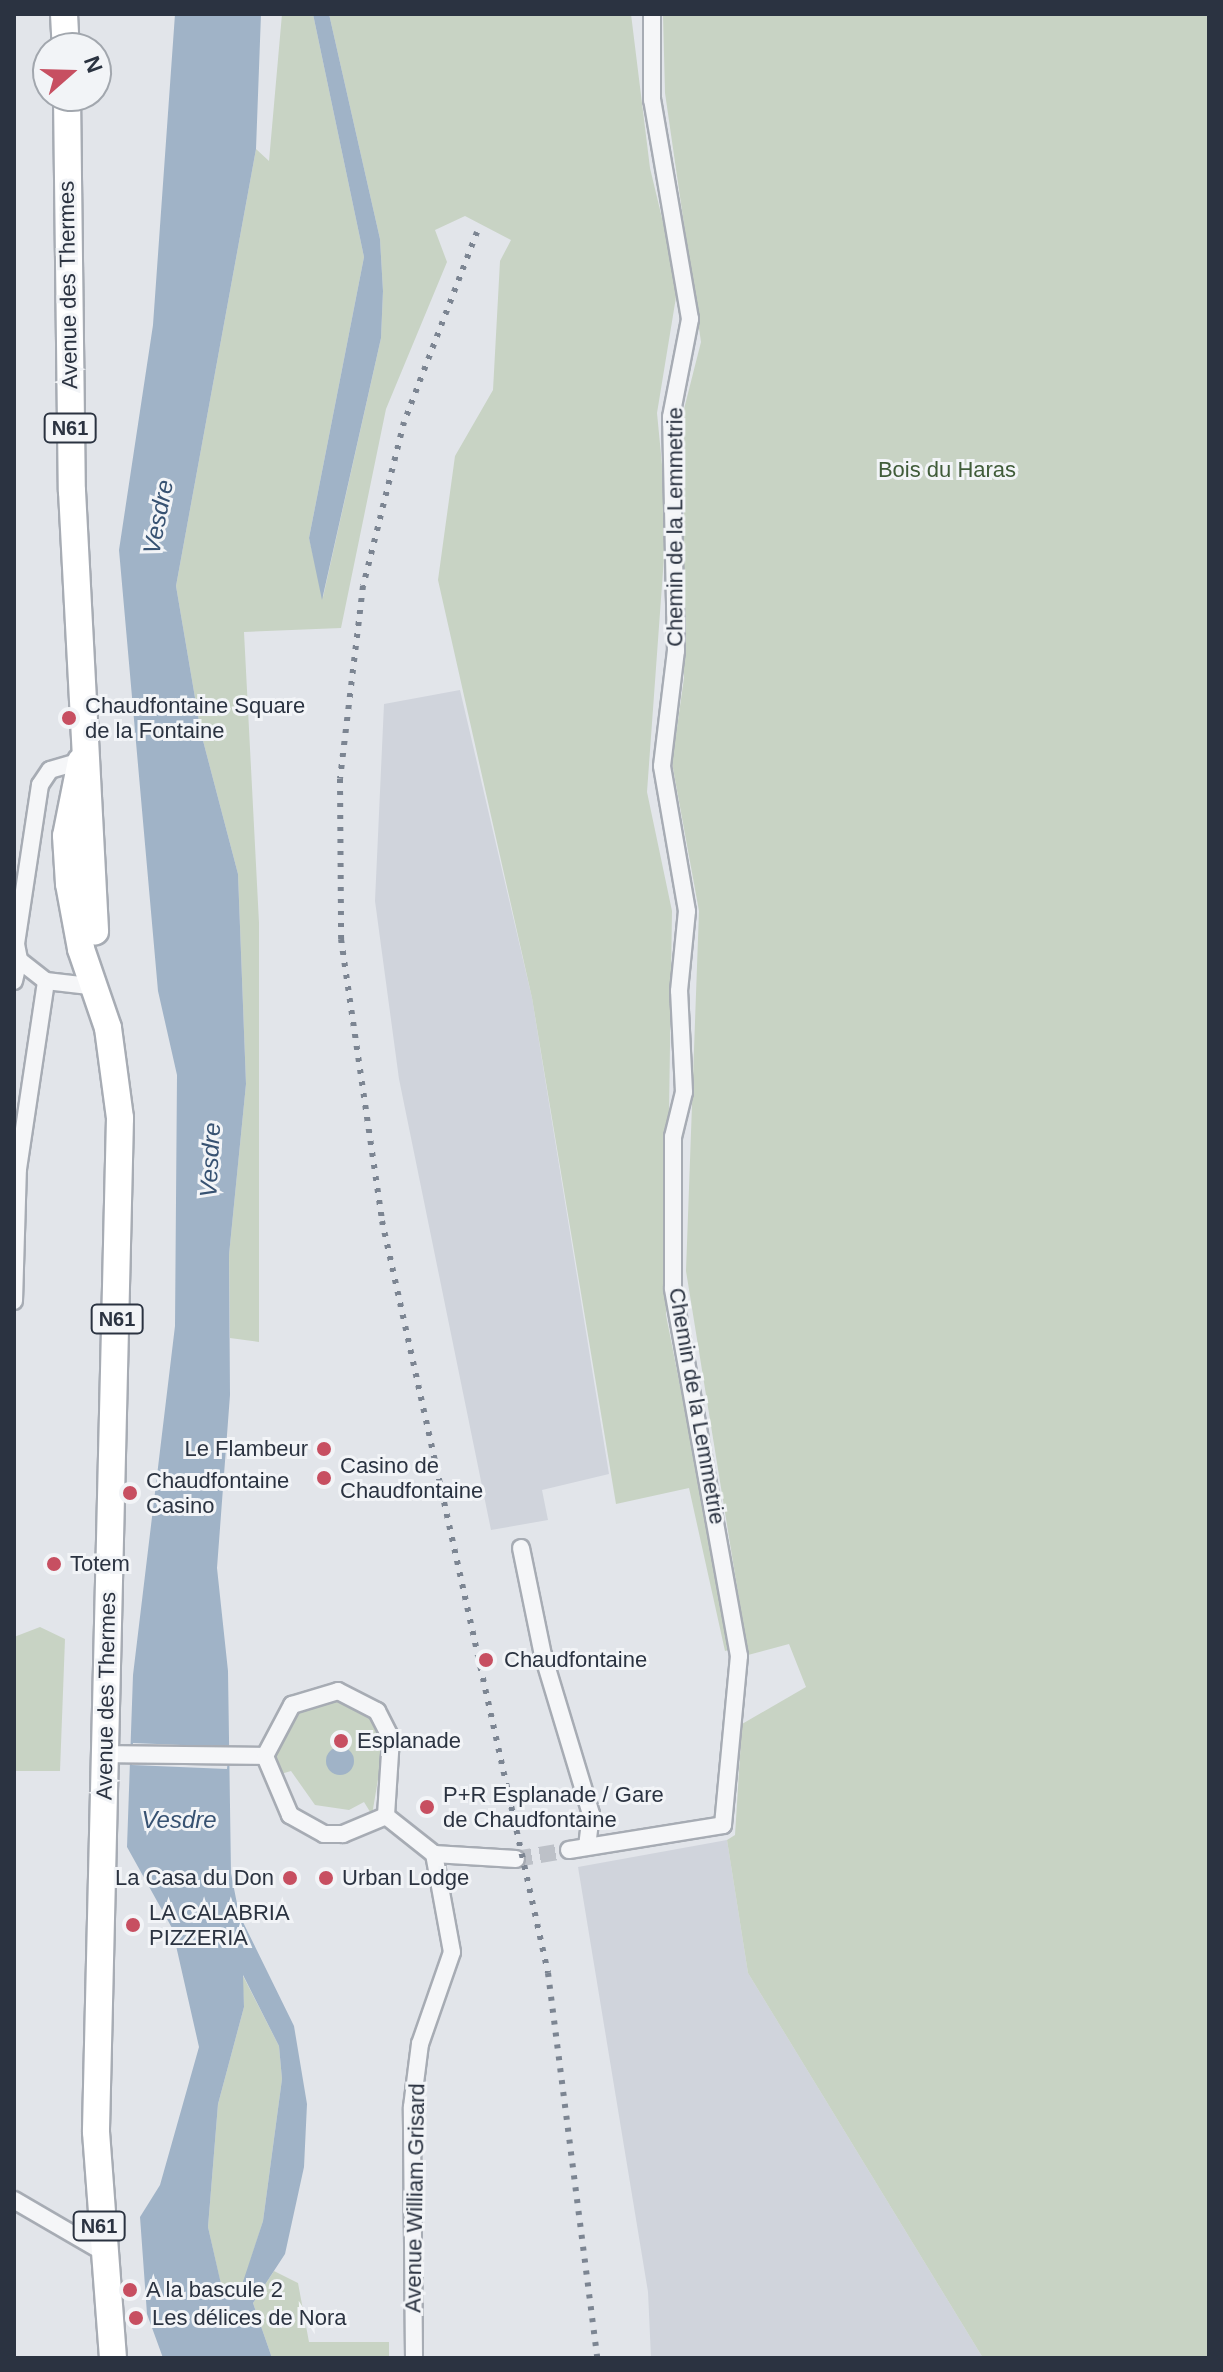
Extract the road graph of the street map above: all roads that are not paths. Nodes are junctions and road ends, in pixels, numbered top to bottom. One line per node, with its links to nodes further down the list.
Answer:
1 (652, 14): 14 (street, Chemin de la Lemmetrie)
2 (67, 112): 3 (main road, Avenue des Thermes / N61)
3 (81, 761): 4 (street); 7 (main road, Avenue des Thermes / N61)
4 (19, 960): 5 (street); 6 (street)
5 (14, 981)
6 (46, 981): 7 (street); 8 (street)
7 (98, 987): 11 (main road, Avenue des Thermes / N61)
8 (16, 1164): 9 (street)
9 (14, 1301)
10 (521, 1548): 14 (street)
11 (104, 1754): 12 (street); 19 (main road, Avenue des Thermes / N61)
12 (265, 1756): 13 (street); 13 (street)
13 (386, 1816): 16 (street)
14 (587, 1846): 15 (street)
15 (569, 1850)
16 (434, 1854): 17 (street); 21 (street, Avenue William Grisard)
17 (516, 1859)
18 (14, 2200): 19 (street)
19 (100, 2250): 20 (main road, Avenue des Thermes / N61)
20 (113, 2358)
21 (414, 2358)

